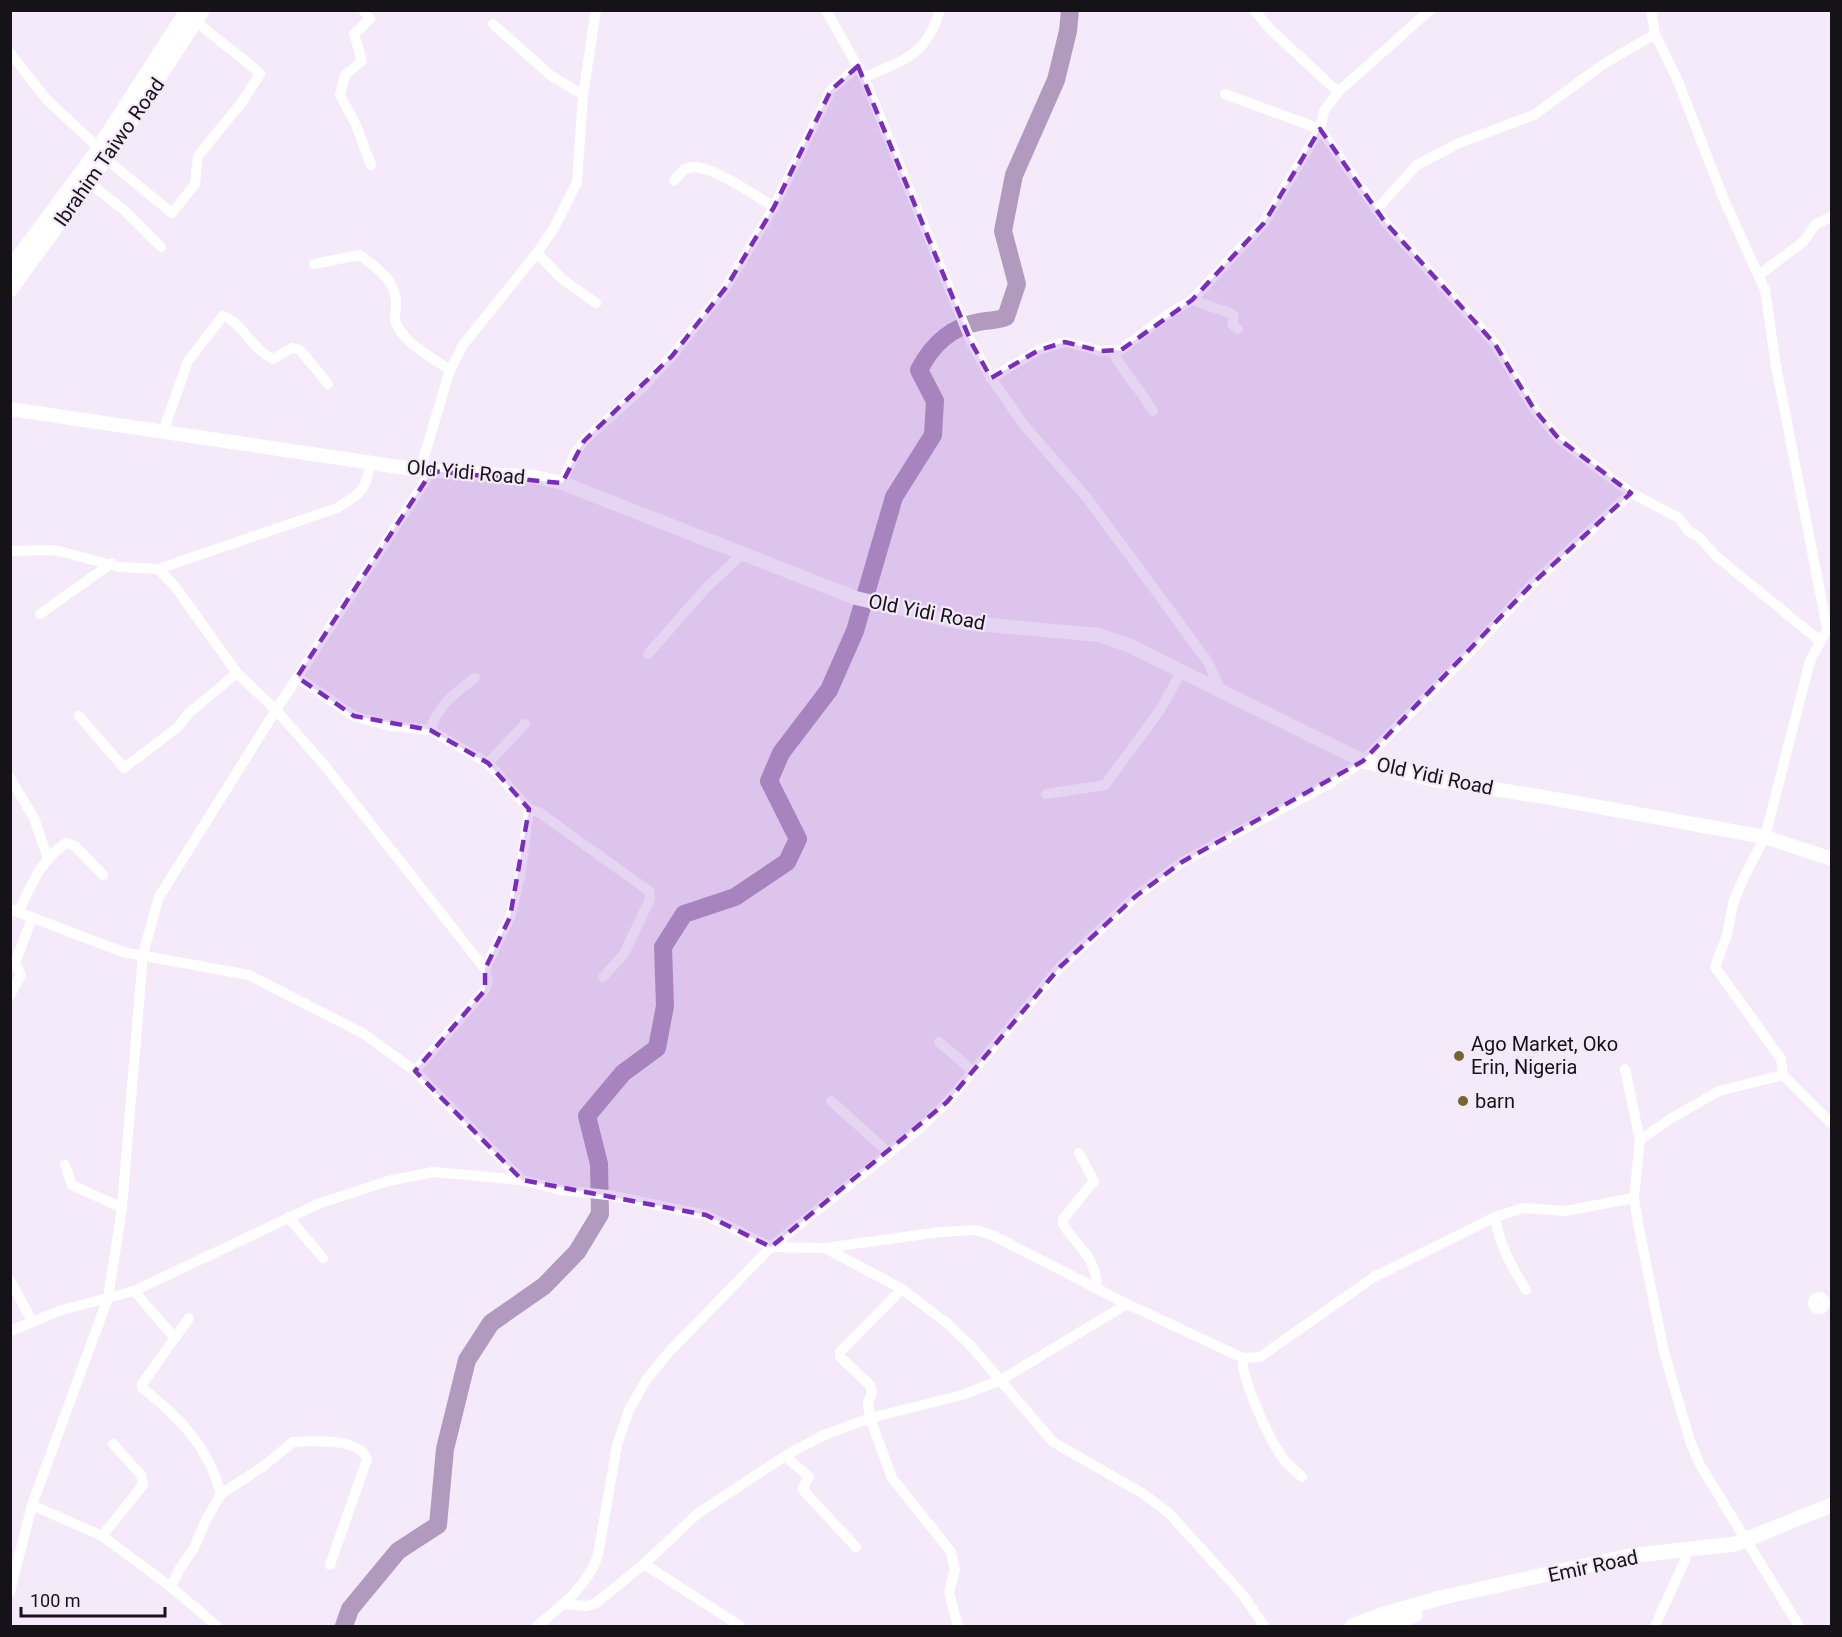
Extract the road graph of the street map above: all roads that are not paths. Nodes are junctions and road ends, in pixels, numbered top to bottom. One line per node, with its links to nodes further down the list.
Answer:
1 (363, 10): 19 (street)
2 (596, 10): 16 (street)
3 (826, 10): 12 (street)
4 (940, 10): 13 (street)
5 (1254, 10): 14 (street)
6 (1430, 10): 14 (street)
7 (1651, 10): 10 (street)
8 (196, 14): 18 (main road, Ibrahim Taiwo Road); 18 (street)
9 (493, 24): 16 (street)
10 (1655, 34): 23 (street); 29 (street)
11 (10, 53): 18 (street)
12 (858, 66): 13 (street); 22 (street)
13 (864, 78): 36 (street)
14 (1338, 92): 17 (street)
15 (1225, 94): 17 (street)
16 (583, 95): 26 (street)
17 (1320, 129): 23 (street); 31 (street)
18 (102, 153): 21 (main road, Ibrahim Taiwo Road); 28 (main road, Ibrahim Taiwo Road)
19 (371, 165)
20 (674, 181): 22 (street)
21 (89, 183): 25 (street); 30 (main road, Ibrahim Taiwo Road)
22 (774, 207): 43 (street)
23 (1376, 210): 44 (street)
24 (1832, 216): 29 (street)
25 (161, 247)
26 (537, 253): 32 (street); 35 (street)
27 (314, 264): 35 (street)
28 (10, 268)
29 (1759, 275): 50 (street)
30 (10, 291)
31 (1192, 300): 33 (street); 34 (street)
32 (596, 303)
33 (1238, 329)
34 (1113, 352): 36 (street); 39 (street)
35 (450, 370): 42 (street)
36 (991, 378): 57 (street)
37 (328, 384): 40 (street)
38 (10, 409): 40 (main road, Old Yidi Road)
39 (1153, 411)
40 (163, 432): 41 (main road, Old Yidi Road)
41 (370, 462): 42 (main road, Old Yidi Road); 48 (street)
42 (426, 471): 43 (main road, Old Yidi Road); 55 (street)
43 (562, 483): 46 (main road, Old Yidi Road)
44 (1630, 493): 51 (street); 62 (street)
45 (10, 551): 47 (street)
46 (743, 553): 52 (street); 53 (main road, Old Yidi Road)
47 (112, 563): 48 (street); 49 (street)
48 (158, 569): 54 (street)
49 (40, 614)
50 (1829, 625): 51 (street)
51 (1820, 641): 67 (street)
52 (648, 654)
53 (1182, 671): 57 (main road, Old Yidi Road); 65 (street)
54 (237, 673): 58 (street); 59 (street)
55 (297, 677): 58 (street); 61 (street)
56 (475, 678): 61 (street)
57 (1221, 691): 62 (main road, Old Yidi Road)
58 (276, 710): 73 (street); 74 (street)
59 (79, 716)
60 (525, 724): 63 (street)
61 (430, 730): 63 (street)
62 (1362, 761): 67 (main road, Old Yidi Road); 80 (street)
63 (488, 763): 66 (street)
64 (10, 778): 68 (street)
65 (1046, 794)
66 (529, 809): 74 (street); 75 (street)
67 (1766, 837): 69 (main road, Old Yidi Road); 81 (street)
68 (48, 859): 70 (street); 71 (street)
69 (1832, 859)
70 (103, 875)
71 (15, 910): 72 (street)
72 (32, 918): 73 (street); 76 (street)
73 (143, 954): 79 (street); 90 (street)
74 (485, 969): 79 (street)
75 (603, 977)
76 (10, 995)
77 (939, 1042): 80 (street)
78 (1625, 1069): 84 (street)
79 (415, 1071): 88 (street)
80 (973, 1071): 85 (street)
81 (1783, 1075): 83 (street); 84 (street)
82 (831, 1101): 85 (street)
83 (1832, 1124)
84 (1640, 1140): 89 (street)
85 (889, 1153): 93 (street)
86 (1079, 1153): 97 (street)
87 (65, 1165): 90 (street)
88 (522, 1180): 91 (street); 93 (street)
89 (1634, 1198): 92 (street); 118 (street)
90 (122, 1208): 101 (street)
91 (288, 1217): 95 (street); 100 (street)
92 (1495, 1217): 99 (street); 107 (street)
93 (771, 1247): 94 (street); 126 (street)
94 (825, 1248): 97 (street); 98 (street)
95 (323, 1258)
96 (10, 1280): 104 (street)
97 (1097, 1288): 102 (street)
98 (902, 1289): 108 (street); 109 (street)
99 (1526, 1290)
100 (134, 1291): 101 (street); 106 (street)
101 (108, 1298): 104 (street); 115 (street)
102 (1127, 1304): 107 (street); 108 (street)
103 (189, 1318): 106 (street)
104 (32, 1321): 105 (street)
105 (10, 1331)
106 (174, 1337): 113 (street)
107 (1243, 1358): 112 (street)
108 (1001, 1380): 109 (street); 131 (street)
109 (870, 1418): 111 (street); 130 (street)
110 (113, 1444): 117 (street)
111 (785, 1456): 119 (street); 123 (street)
112 (1302, 1477)
113 (221, 1494): 122 (street); 124 (street)
114 (1832, 1504): 118 (highway, Emir Road)
115 (32, 1505): 117 (street); 120 (street)
116 (1832, 1514): 118 (highway, Emir Road)
117 (102, 1536): 124 (street)
118 (1750, 1544): 121 (highway, Emir Road); 135 (street)
119 (856, 1547)
120 (16, 1554): 125 (street)
121 (1685, 1555): 132 (highway, Emir Road); 133 (highway, Emir Road); 134 (street)
122 (330, 1564)
123 (644, 1564): 126 (street); 129 (street)
124 (171, 1587): 127 (street)
125 (10, 1592)
126 (563, 1604): 128 (street)
127 (217, 1626)
128 (537, 1626)
129 (740, 1626)
130 (958, 1626)
131 (1264, 1626)
132 (1352, 1626)
133 (1381, 1626)
134 (1655, 1626)
135 (1799, 1626)

